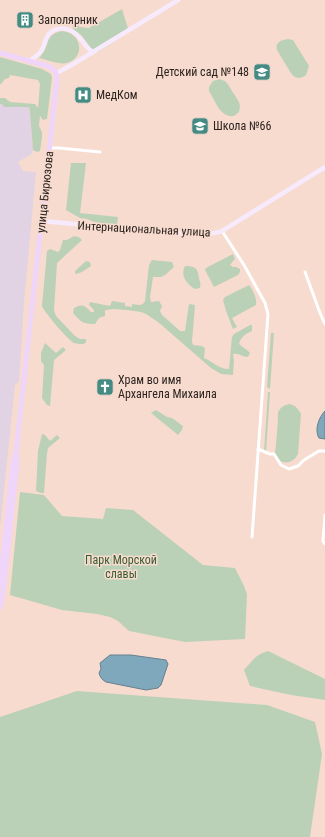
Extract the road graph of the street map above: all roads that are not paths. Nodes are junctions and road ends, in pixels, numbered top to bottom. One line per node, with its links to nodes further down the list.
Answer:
1 (178, 0): 2 (main road)
2 (93, 52): 4 (main road); 5 (main road)
3 (0, 53): 4 (main road)
4 (31, 60): 5 (main road)
5 (57, 73): 6 (main road, улица Бирюзова)
6 (50, 148): 7 (street); 9 (main road, улица Бирюзова)
7 (100, 152)
8 (325, 167): 10 (main road, Интернациональная улица)
9 (42, 221): 10 (main road, Интернациональная улица); 15 (main road, улица Бирюзова)
10 (222, 231): 13 (street)
11 (305, 272): 12 (street)
12 (325, 324)
13 (258, 449): 14 (street); 17 (street)
14 (325, 450)
15 (16, 452): 19 (main road, улица Бирюзова); 20 (main road, улица Бирюзова)
16 (325, 516): 18 (street)
17 (252, 537)
18 (325, 544)
19 (0, 585)
20 (0, 607)

